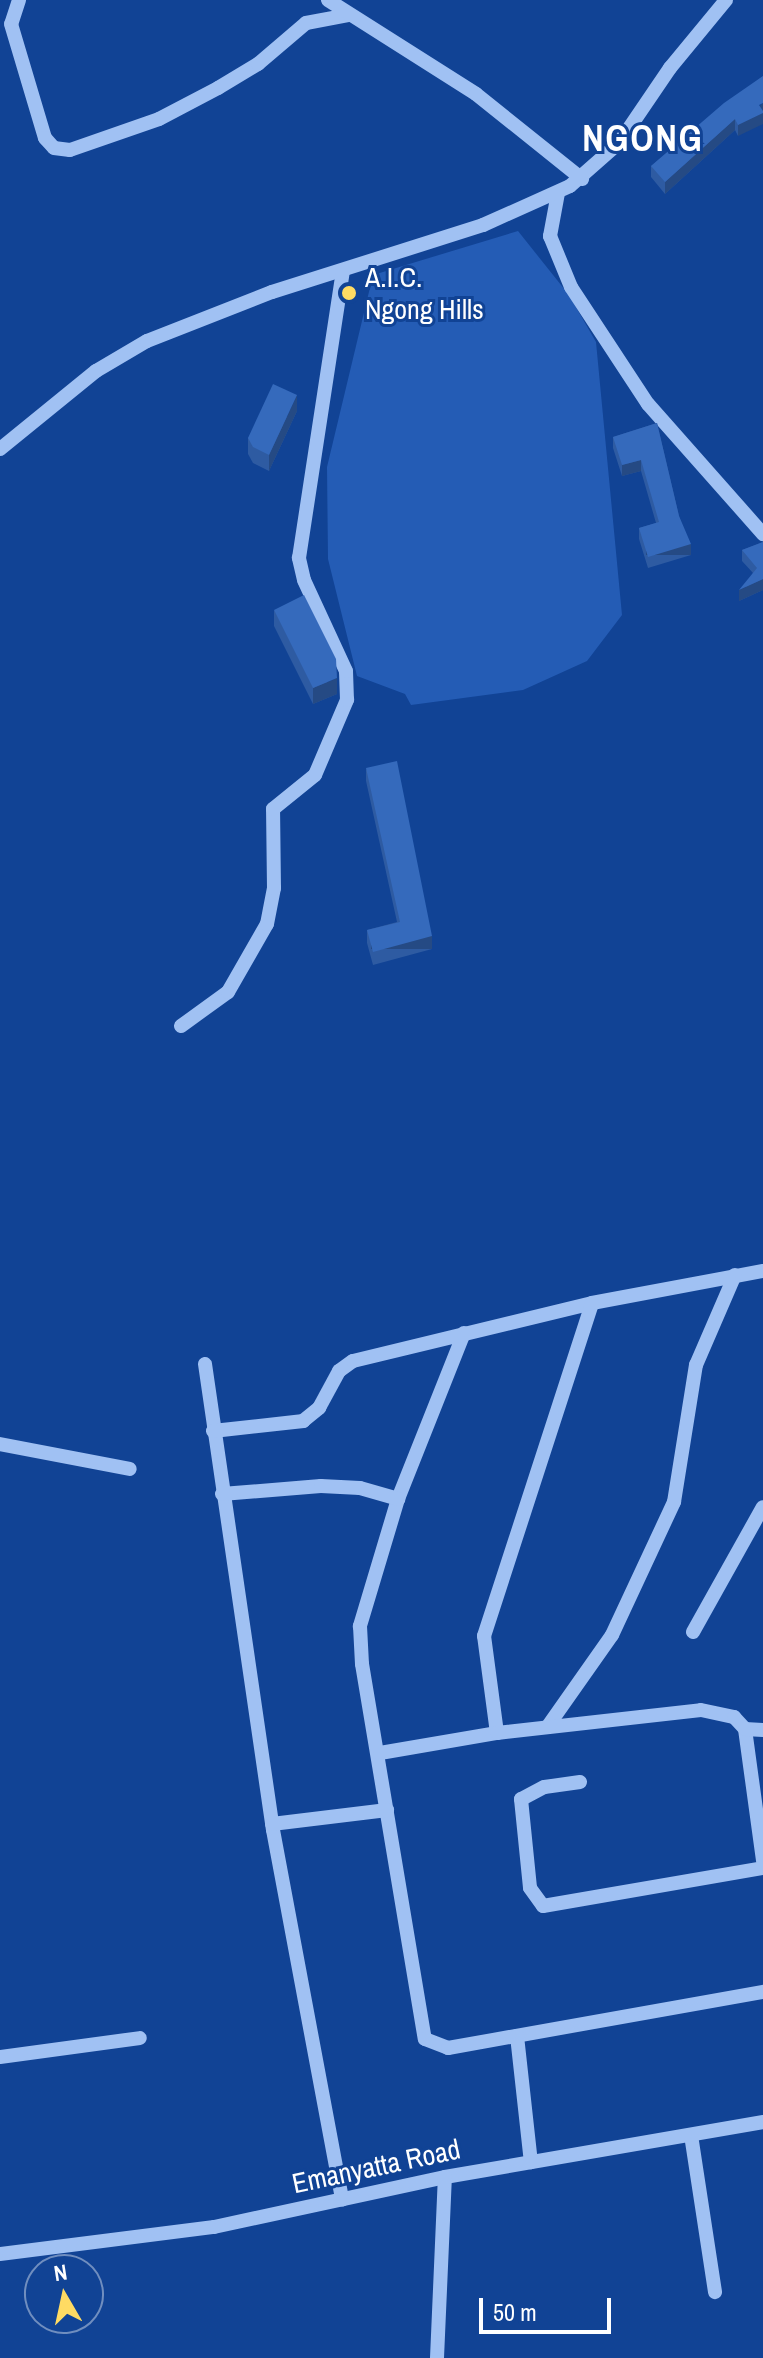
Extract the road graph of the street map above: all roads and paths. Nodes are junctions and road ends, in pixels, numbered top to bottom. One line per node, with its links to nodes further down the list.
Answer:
1 (19, 0): 4 (street)
2 (328, 0): 4 (street)
3 (726, 0): 5 (street)
4 (349, 15): 5 (street)
5 (582, 179): 6 (street)
6 (558, 193): 7 (street); 9 (street)
7 (343, 270): 8 (street); 10 (street)
8 (0, 449)
9 (763, 534)
10 (181, 1026)
11 (763, 1271): 12 (street)
12 (735, 1275): 13 (street); 23 (street)
13 (592, 1303): 14 (street); 26 (street)
14 (464, 1333): 16 (street); 20 (street)
15 (205, 1364): 16 (street)
16 (213, 1431): 19 (street)
17 (0, 1444): 18 (street)
18 (130, 1469)
19 (222, 1494): 20 (street); 30 (street)
20 (398, 1499): 27 (street)
21 (763, 1507): 22 (street)
22 (693, 1632)
23 (548, 1726): 24 (street); 26 (street)
24 (745, 1729): 25 (street); 31 (street)
25 (763, 1730)
26 (497, 1733): 27 (street)
27 (380, 1753): 29 (street)
28 (580, 1782): 32 (street)
29 (387, 1810): 30 (street); 34 (street)
30 (272, 1824): 41 (street)
31 (763, 1861)
32 (763, 1868)
33 (763, 1992): 34 (street)
34 (517, 2036): 39 (street)
35 (140, 2038): 36 (street)
36 (0, 2057)
37 (763, 2122): 38 (street, Emanyatta Road)
38 (691, 2135): 39 (street, Emanyatta Road); 43 (street)
39 (531, 2162): 40 (street, Emanyatta Road)
40 (445, 2177): 41 (street, Emanyatta Road); 44 (street)
41 (342, 2200): 42 (street, Emanyatta Road)
42 (0, 2254)
43 (715, 2292)
44 (437, 2358)

